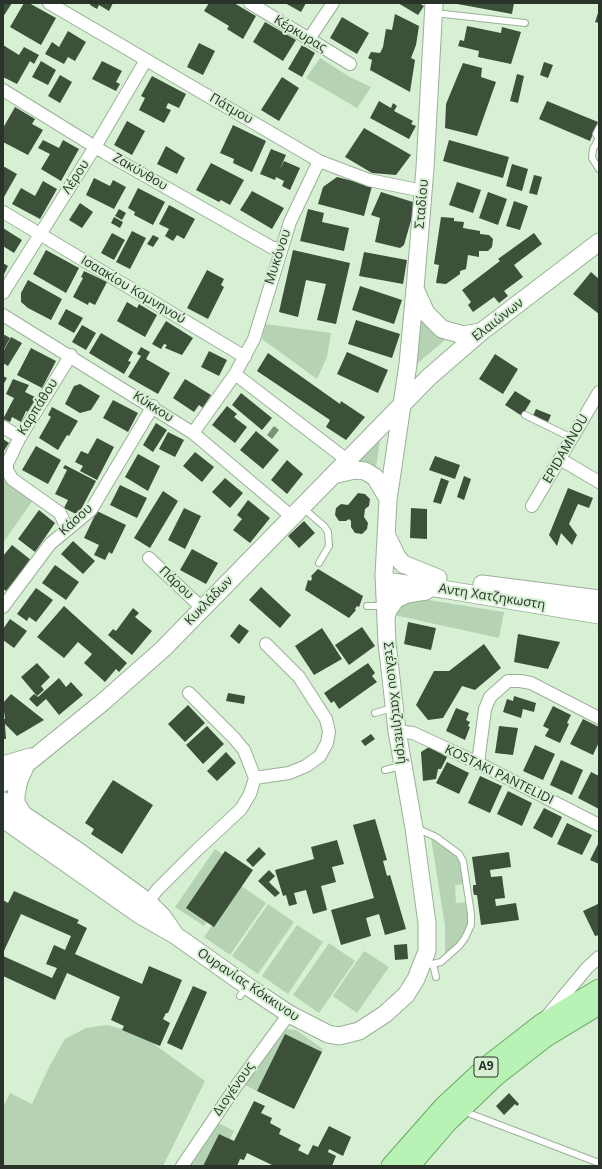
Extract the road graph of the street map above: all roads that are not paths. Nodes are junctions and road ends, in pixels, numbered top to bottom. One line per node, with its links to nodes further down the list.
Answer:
1 (49, 3): 7 (street, Πάτμου)
2 (250, 3): 6 (street, Κέρκυρας)
3 (333, 3): 6 (street)
4 (434, 8): 5 (lane); 15 (main road, Σταδίου)
5 (525, 23)
6 (309, 39): 8 (street, Κέρκυρας)
7 (146, 60): 12 (street, Λέρου); 13 (street, Πάτμου)
8 (350, 64)
9 (3, 90): 12 (street, Ζακύνθου)
10 (599, 128): 11 (lane)
11 (599, 140): 14 (lane)
12 (95, 147): 17 (street, Λέρου); 19 (street, Ζακύνθου)
13 (319, 161): 15 (street, Πάτμου); 19 (street, Μυκόνου)
14 (599, 169)
15 (423, 191): 20 (main road, Σταδίου)
16 (3, 212): 17 (street, Ισαακίου Κομνηνού)
17 (39, 234): 21 (street, Λέρου); 25 (street, Ισαακίου Κομνηνού)
18 (599, 242): 23 (main road, Ελαιώνων)
19 (280, 250): 25 (street, Μυκόνου)
20 (415, 289): 23 (main road); 28 (main road, Σταδίου)
21 (3, 293)
22 (3, 314): 24 (street, Κύκκου)
23 (481, 332): 28 (main road, Ελαιώνων)
24 (71, 355): 29 (street, Κύκκου); 33 (street, Καρπάθου)
25 (246, 356): 26 (street)
26 (235, 374): 32 (street); 36 (street)
27 (599, 392): 34 (street, EPIDAMNOU)
28 (401, 404): 36 (main road, Κυκλάδων); 39 (main road, Στέλιου Χατζηπετρή)
29 (153, 406): 32 (street, Κύκκου); 42 (street, Κάσου)
30 (525, 415): 34 (lane)
31 (3, 427): 33 (street)
32 (193, 432): 41 (street, Κύκκου)
33 (20, 437): 42 (street, Καρπάθου)
34 (572, 438): 35 (street, EPIDAMNOU)
35 (560, 459): 38 (street); 40 (street, EPIDAMNOU)
36 (347, 460): 37 (main road, Κυκλάδων)
37 (333, 475): 39 (main road); 41 (main road, Κυκλάδων)
38 (599, 482)
39 (388, 499): 43 (main road, Στέλιου Χατζηπετρή)
40 (532, 506)
41 (296, 511): 45 (lane); 51 (main road, Κυκλάδων)
42 (67, 529): 50 (street, Κάσου)
43 (386, 530): 46 (main road, Στέλιου Χατζηπετρή); 47 (main road)
44 (149, 558): 51 (street, Πάρου)
45 (319, 563)
46 (385, 578): 47 (main road, Αντη Χατζηκωστη); 52 (main road, Στέλιου Χατζηπετρή)
47 (440, 583): 48 (main road, Αντη Χατζηκωστη); 52 (main road); 53 (main road, Αντη Χατζηκωστη)
48 (599, 600)
49 (367, 606): 52 (lane)
50 (3, 607)
51 (202, 608): 60 (main road, Κυκλάδων)
52 (385, 614): 56 (main road, Στέλιου Χατζηπετρή)
53 (599, 615)
54 (266, 644): 66 (street)
55 (189, 692): 66 (street)
56 (394, 708): 57 (lane); 59 (main road, Στέλιου Χατζηπετρή)
57 (375, 713)
58 (599, 718): 61 (street)
59 (397, 731): 61 (street, KOSTAKI PANTELIDI); 64 (main road, Στέλιου Χατζηπετρή)
60 (40, 753): 62 (main road); 63 (main road, Κυκλάδων)
61 (478, 763): 71 (street, KOSTAKI PANTELIDI)
62 (3, 765)
63 (26, 765): 67 (main road, Κυκλάδων); 69 (main road)
64 (403, 765): 65 (lane); 72 (main road, Στέλιου Χατζηπετρή)
65 (385, 770)
66 (255, 778): 73 (street)
67 (3, 784)
68 (3, 801): 69 (main road, Ουρανίας Κόκκινου)
69 (23, 814): 73 (main road, Ουρανίας Κόκκινου)
70 (3, 819): 74 (main road, Ουρανίας Κόκκινου)
71 (599, 825)
72 (414, 828): 76 (main road, Στέλιου Χατζηπετρή); 76 (lane)
73 (148, 902): 74 (main road, Ουρανίας Κόκκινου)
74 (175, 935): 81 (main road, Ουρανίας Κόκκινου)
75 (599, 957): 82 (street)
76 (428, 965): 77 (lane); 79 (main road, Στέλιου Χατζηπετρή)
77 (436, 977)
78 (599, 989): 82 (main road, A9)
79 (406, 996): 81 (main road, Ουρανίας Κόκκινου)
80 (599, 1005): 83 (main road, A9)
81 (288, 1014): 85 (street, Διογένους)
82 (541, 1024): 86 (main road, A9)
83 (460, 1110): 84 (lane); 87 (main road, A9)
84 (599, 1163)
85 (182, 1166)
86 (391, 1166)
87 (410, 1166)

